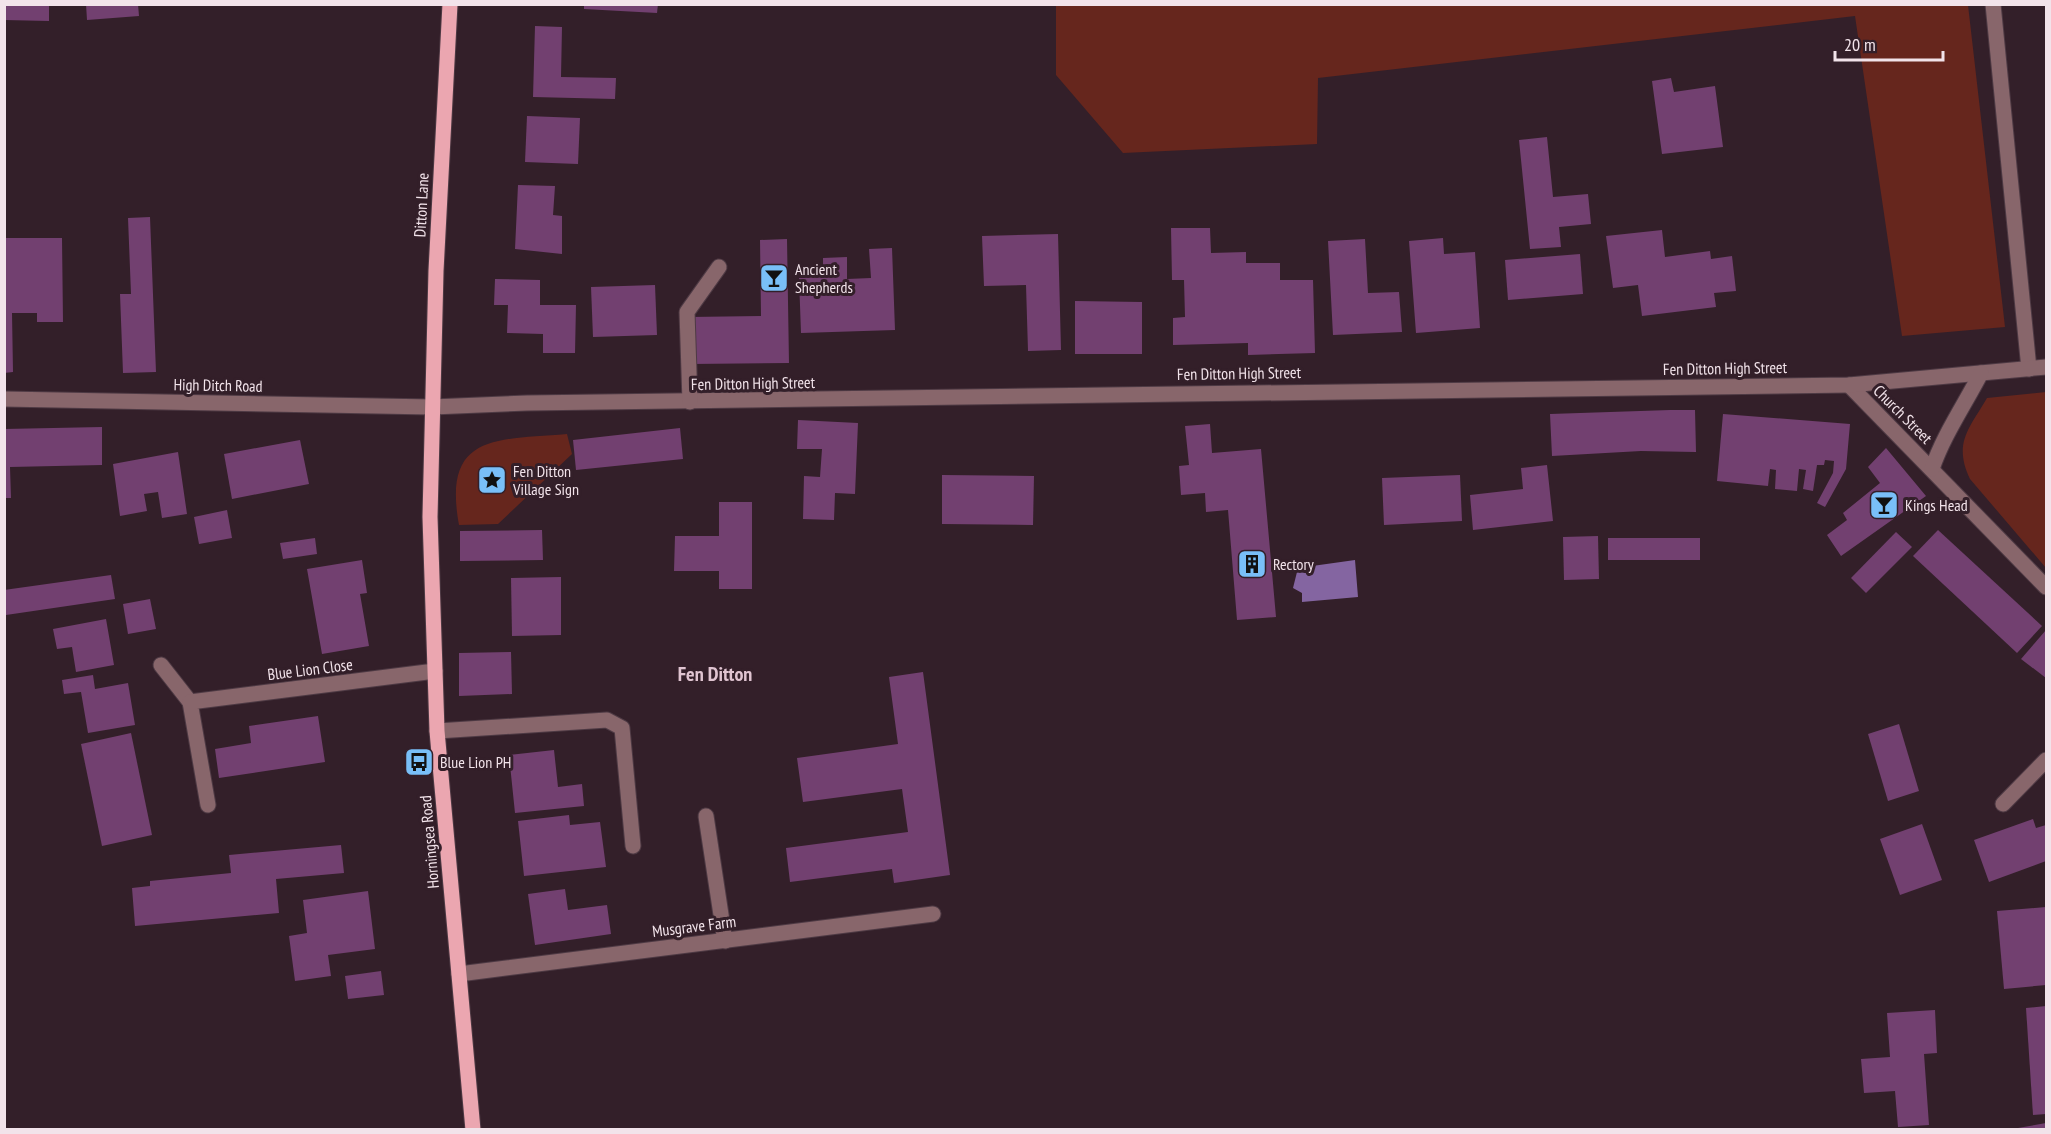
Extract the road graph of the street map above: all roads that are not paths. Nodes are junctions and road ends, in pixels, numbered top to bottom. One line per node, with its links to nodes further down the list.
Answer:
1 (450, 4): 10 (main road, Ditton Lane)
2 (1992, 4): 5 (street)
3 (718, 267): 9 (street)
4 (2046, 367): 5 (street, Fen Ditton High Street)
5 (2029, 369): 6 (street, Fen Ditton High Street)
6 (1981, 373): 7 (street, Fen Ditton High Street); 11 (street, Church Street)
7 (1849, 385): 9 (street, Fen Ditton High Street); 11 (street, Church Street)
8 (4, 399): 10 (street, High Ditch Road)
9 (690, 402): 10 (street, Fen Ditton High Street)
10 (432, 407): 14 (main road, Horningsea Road)
11 (1932, 469): 12 (street, Church Street)
12 (2046, 586)
13 (161, 665): 15 (street)
14 (435, 671): 15 (street, Blue Lion Close); 16 (main road, Horningsea Road)
15 (190, 702): 18 (street)
16 (437, 731): 21 (street); 24 (main road, Horningsea Road)
17 (2046, 760): 19 (street)
18 (208, 804)
19 (2002, 804)
20 (706, 816): 23 (street)
21 (633, 846)
22 (933, 914): 23 (street, Musgrave Farm)
23 (725, 940): 24 (street, Musgrave Farm)
24 (459, 974): 25 (main road, Horningsea Road)
25 (473, 1130)

